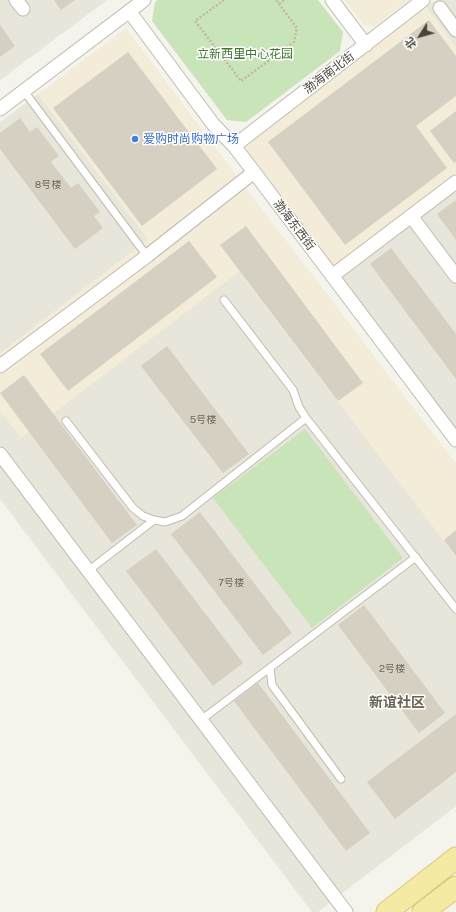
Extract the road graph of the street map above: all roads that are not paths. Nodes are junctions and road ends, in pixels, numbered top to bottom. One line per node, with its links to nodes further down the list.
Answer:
1 (144, 0): 5 (street)
2 (332, 0): 7 (street)
3 (424, 0): 7 (street, 渤海南北街)
4 (440, 8): 6 (street)
5 (129, 11): 8 (street); 10 (street, 渤海东西街)
6 (456, 30)
7 (366, 44): 10 (street, 渤海南北街)
8 (24, 91): 9 (street); 14 (lane)
9 (1, 106)
10 (234, 146): 11 (street, 渤海东西街)
11 (254, 172): 14 (street); 15 (street, 渤海东西街)
12 (456, 182): 13 (street)
13 (411, 216): 15 (street); 16 (street)
14 (147, 256): 18 (street)
15 (332, 276): 21 (street, 渤海东西街)
16 (456, 276)
17 (224, 300): 19 (lane)
18 (0, 366)
19 (306, 418): 23 (lane); 24 (lane)
20 (66, 421): 23 (lane)
21 (456, 440)
22 (0, 454): 25 (street)
23 (154, 520): 25 (lane)
24 (416, 557): 26 (lane); 27 (lane)
25 (88, 571): 28 (street)
26 (456, 609)
27 (270, 668): 28 (lane); 29 (lane)
28 (201, 720): 32 (street)
29 (341, 778)
30 (456, 858): 33 (main road)
31 (456, 887): 34 (main road)
32 (346, 912)
33 (387, 912)
34 (423, 912)

